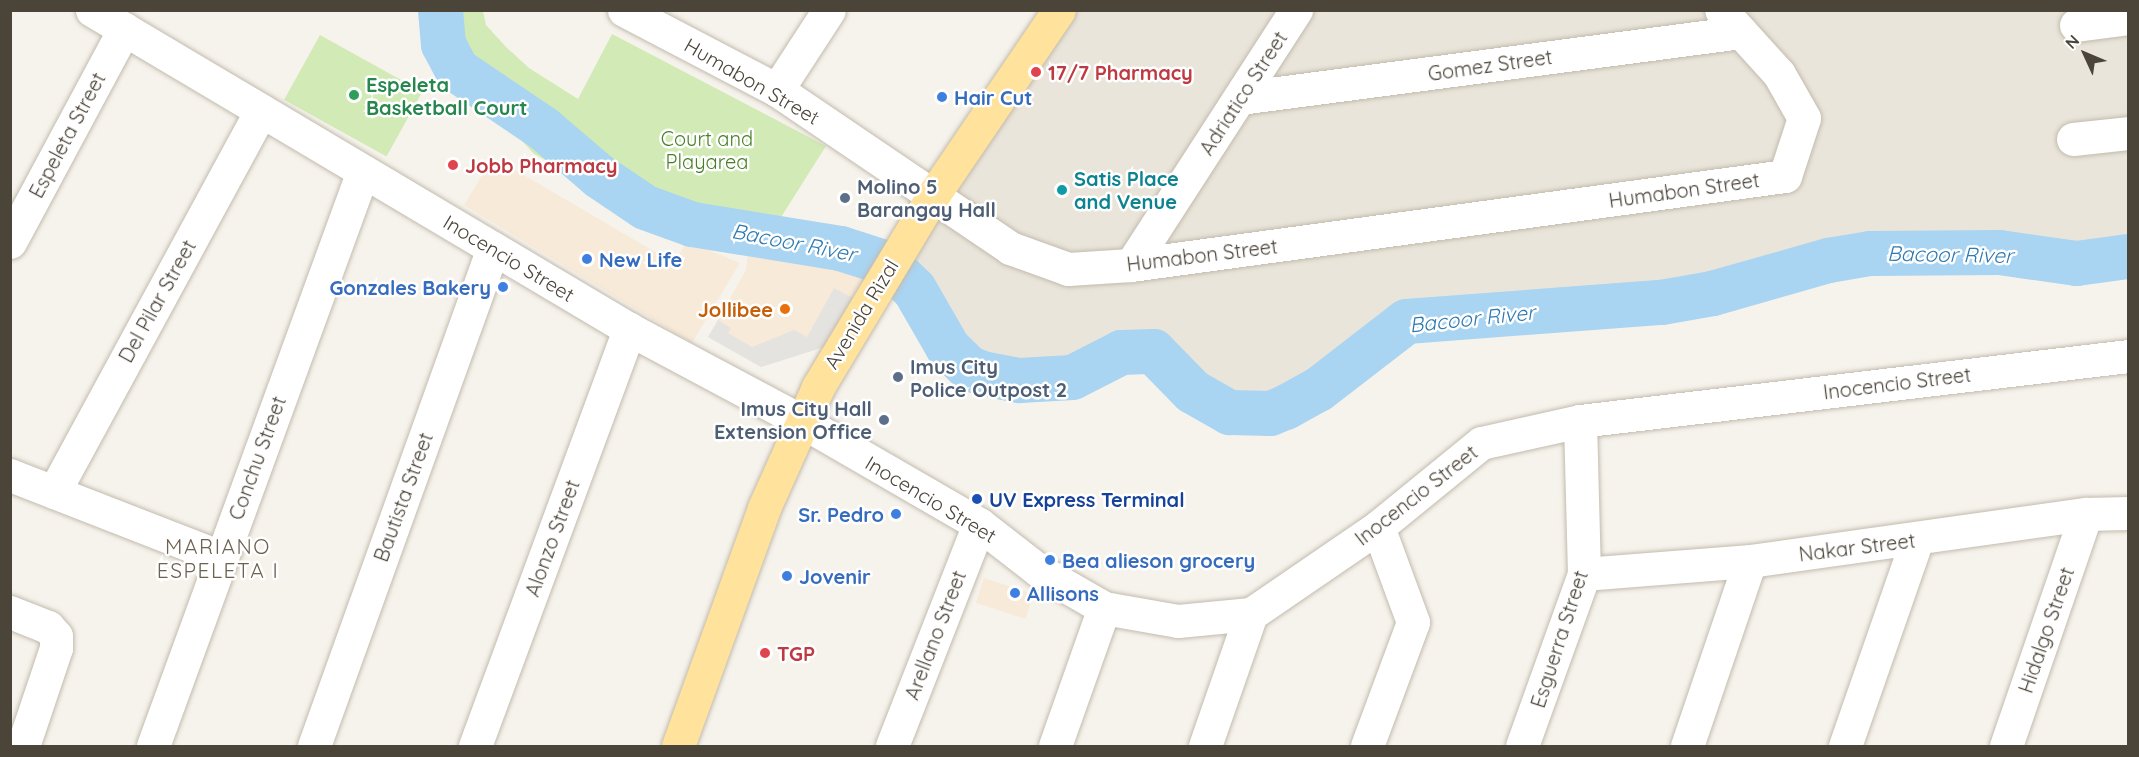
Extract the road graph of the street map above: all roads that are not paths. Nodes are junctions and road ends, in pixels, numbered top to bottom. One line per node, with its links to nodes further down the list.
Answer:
1 (92, 10): 9 (street, Inocencio Street)
2 (829, 10): 10 (street)
3 (1059, 10): 16 (main road, Avenida Rizal)
4 (1296, 10): 11 (street, Adriatico Street)
5 (640, 14): 10 (street, Humabon Street)
6 (2128, 18): 8 (street)
7 (1731, 21): 11 (street, Gomez Street); 19 (street, Humabon Street)
8 (2075, 26)
9 (124, 29): 12 (street, Inocencio Street); 17 (street, Espeleta Street)
10 (777, 90): 16 (street, Humabon Street)
11 (1240, 98): 19 (street, Adriatico Street)
12 (261, 111): 15 (street, Inocencio Street); 25 (street, Del Pilar Street)
13 (2128, 133): 14 (street)
14 (2073, 140)
15 (363, 171): 18 (street, Inocencio Street); 31 (street, Conchu Street)
16 (934, 194): 19 (street, Humabon Street); 22 (main road, Avenida Rizal)
17 (10, 242)
18 (493, 248): 20 (street, Inocencio Street); 39 (street, Bautista Street)
19 (1131, 265)
20 (629, 329): 22 (street, Inocencio Street); 40 (street, Alonzo Street)
21 (2128, 356): 23 (street, Inocencio Street)
22 (801, 421): 28 (street, Inocencio Street); 41 (main road, Avenida Rizal)
23 (1580, 421): 29 (street, Inocencio Street); 33 (street, Esguerra Street)
24 (10, 475): 25 (street)
25 (54, 492): 31 (street)
26 (2086, 513): 27 (street, Nakar Street); 30 (street, Nakar Street); 49 (street, Hidalgo Street)
27 (2128, 513)
28 (979, 524): 34 (street, Inocencio Street); 42 (street, Arellano Street)
29 (1378, 527): 36 (street, Inocencio Street); 45 (street)
30 (1917, 539): 32 (street, Nakar Street); 48 (street)
31 (220, 557): 38 (street, Conchu Street)
32 (1750, 561): 33 (street, Nakar Street); 47 (street)
33 (1584, 574): 46 (street, Esguerra Street)
34 (1104, 608): 36 (street, Inocencio Street); 43 (street)
35 (10, 612): 37 (street)
36 (1251, 614): 44 (street)
37 (22, 727)
38 (153, 747)
39 (314, 747)
40 (475, 747)
41 (678, 747)
42 (892, 747)
43 (1055, 747)
44 (1205, 747)
45 (1367, 747)
46 (1522, 747)
47 (1687, 747)
48 (1845, 747)
49 (2006, 747)

